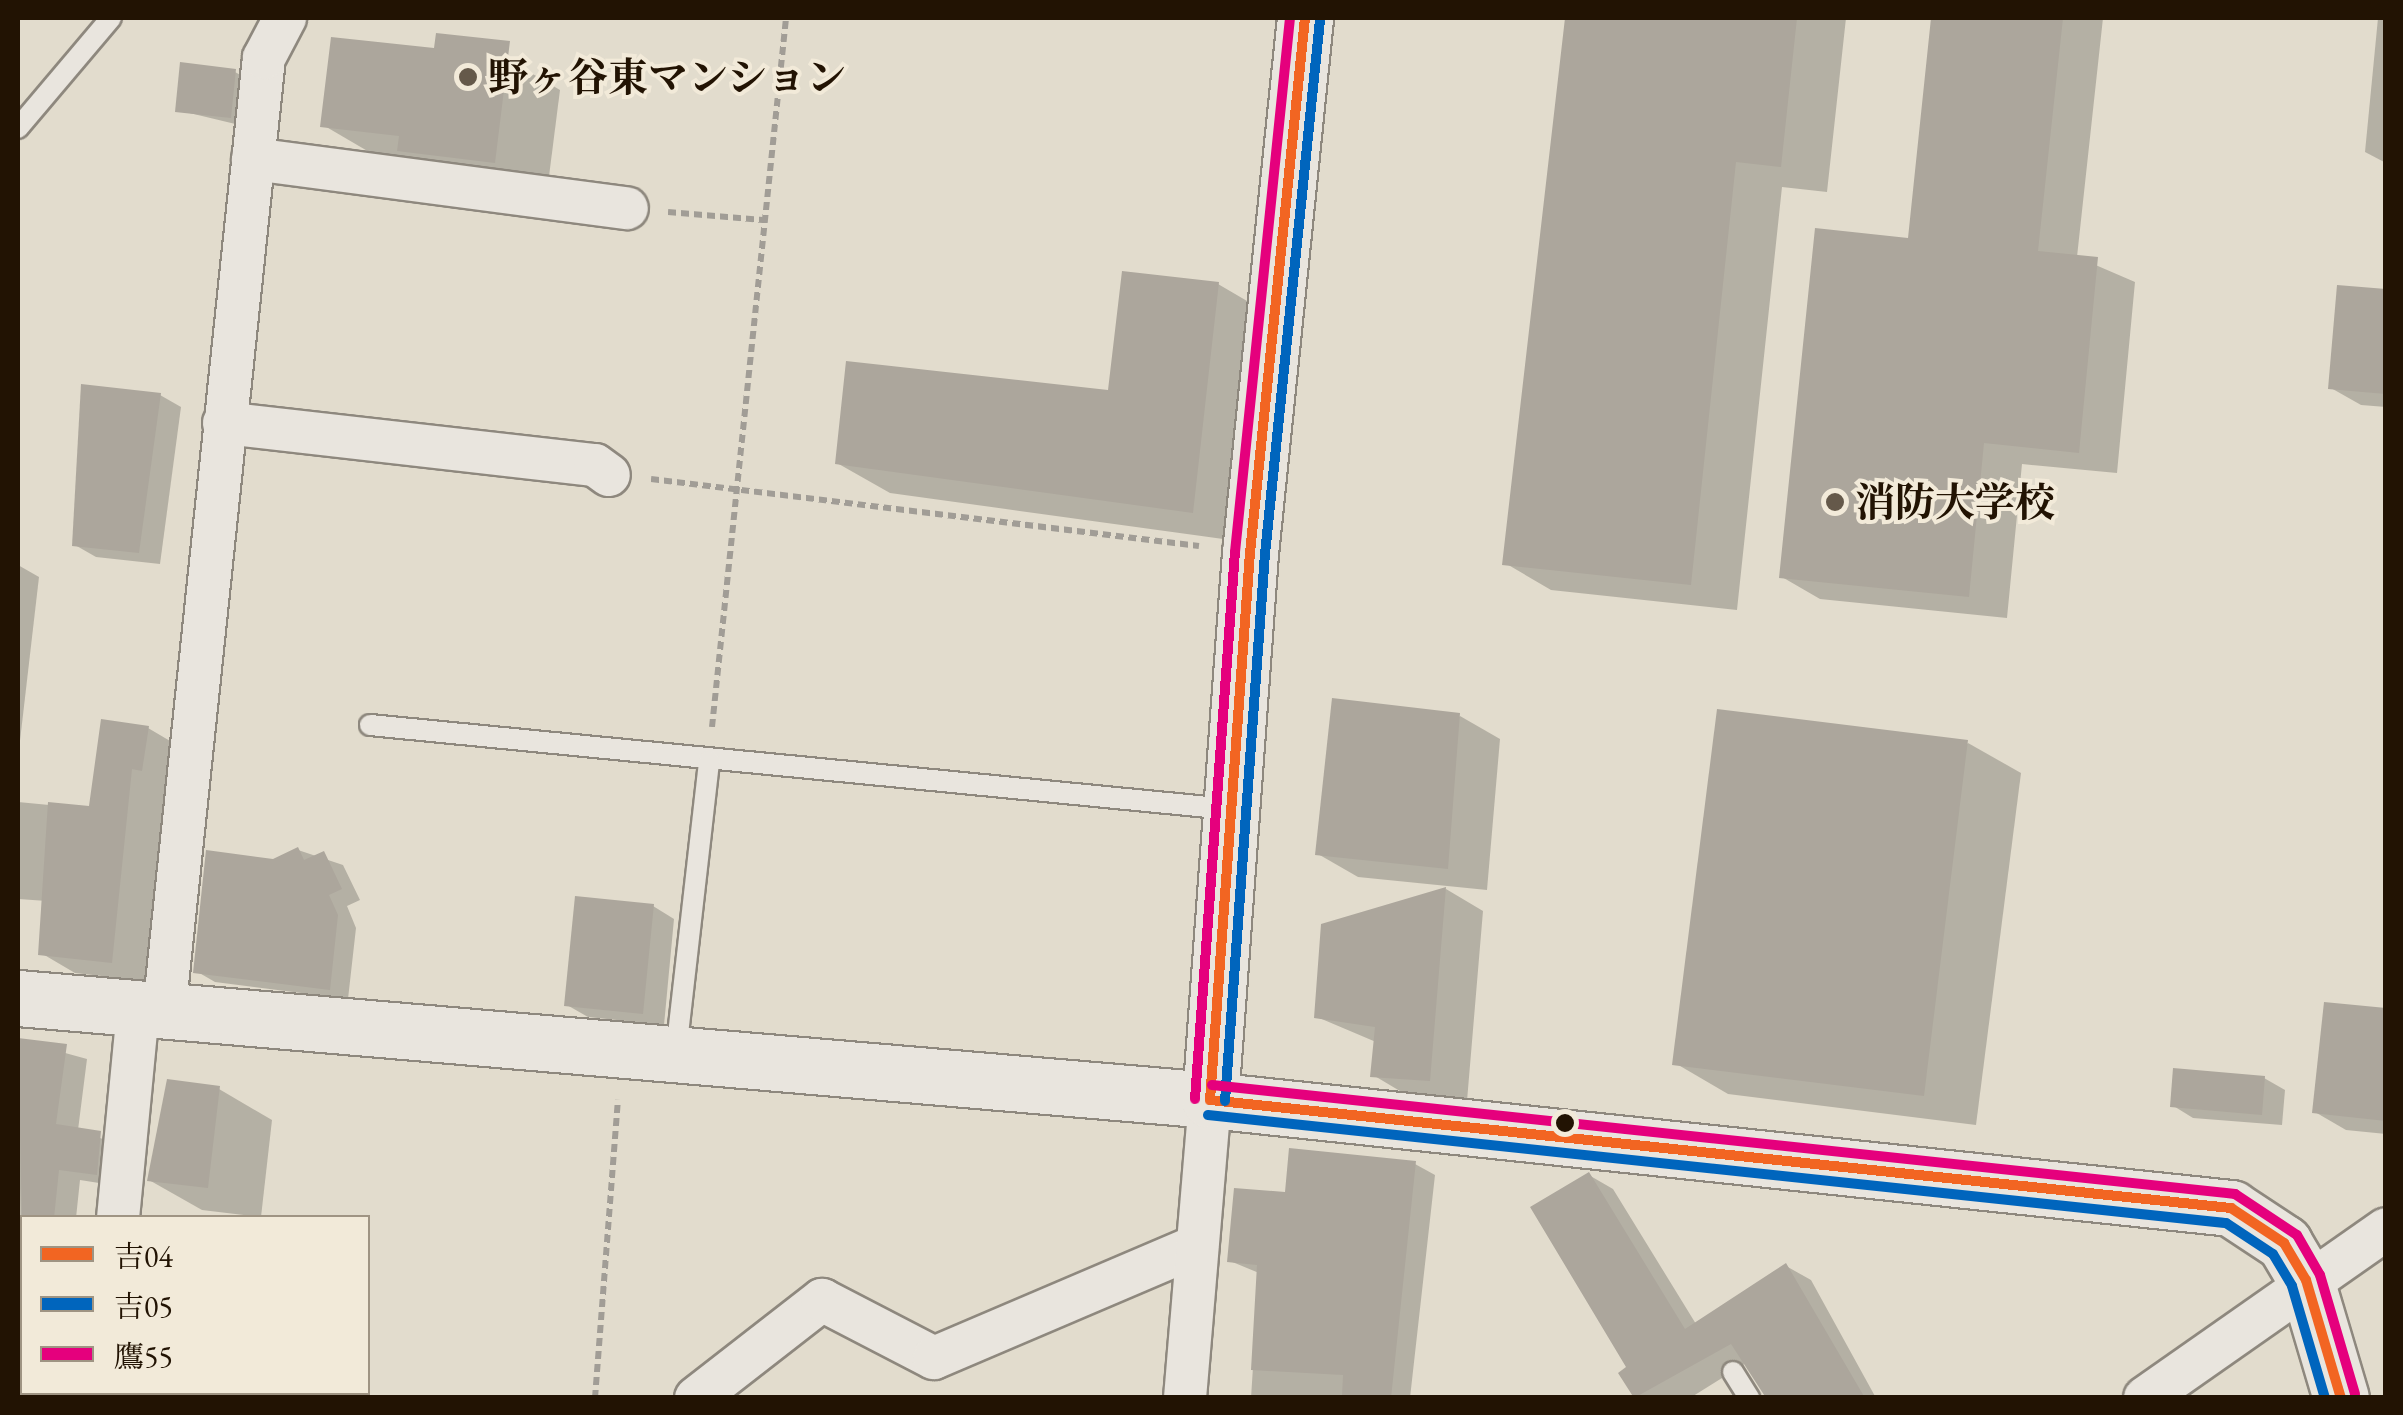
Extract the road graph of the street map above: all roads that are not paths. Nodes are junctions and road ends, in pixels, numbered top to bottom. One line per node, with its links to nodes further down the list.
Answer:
1 (111, 18): 4 (lane)
2 (285, 18): 5 (street)
3 (1305, 18): 11 (street)
4 (18, 128)
5 (253, 159): 6 (street); 7 (street)
6 (627, 208)
7 (224, 422): 8 (street); 13 (street)
8 (609, 475)
9 (370, 724): 10 (lane)
10 (708, 761): 11 (lane); 14 (lane)
11 (1231, 809): 15 (street)
12 (18, 998): 13 (street)
13 (151, 1010): 14 (street); 16 (street)
14 (675, 1060): 15 (street)
15 (1210, 1100): 18 (street); 19 (street)
16 (118, 1215)
17 (2386, 1229): 19 (street)
18 (1197, 1246): 21 (street); 22 (street)
19 (2306, 1280): 24 (street); 25 (street)
20 (1733, 1372): 23 (lane)
21 (719, 1391)
22 (1185, 1398)
23 (1749, 1398)
24 (2145, 1398)
25 (2341, 1398)

